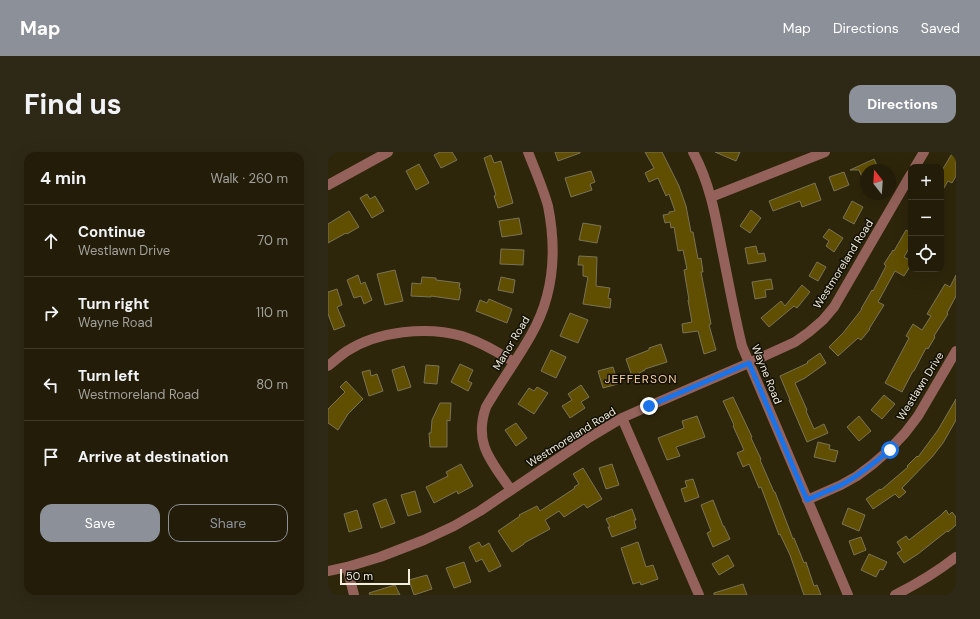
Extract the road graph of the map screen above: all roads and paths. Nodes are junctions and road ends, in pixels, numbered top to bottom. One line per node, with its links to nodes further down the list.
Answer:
1 (388, 152): 8 (street)
2 (528, 152): 11 (street, Manor Road)
3 (693, 152): 9 (street, Wayne Road)
4 (825, 152): 9 (street)
5 (924, 152): 6 (street)
6 (917, 164)
7 (908, 179): 12 (street, Westmoreland Road)
8 (328, 185)
9 (711, 197): 12 (street, Wayne Road)
10 (956, 351): 16 (street, Westlawn Drive)
11 (514, 362): 13 (street); 15 (street, Manor Road)
12 (749, 363): 14 (street, Westmoreland Road); 16 (street, Wayne Road)
13 (328, 366)
14 (622, 418): 15 (street, Westmoreland Road); 21 (street)
15 (511, 490): 18 (street, Westmoreland Road)
16 (807, 500): 22 (street, Wayne Road)
17 (956, 557): 23 (street)
18 (348, 567): 19 (street, Westmoreland Road); 20 (street)
19 (328, 571)
20 (354, 595)
21 (699, 595)
22 (848, 595)
23 (896, 595)

